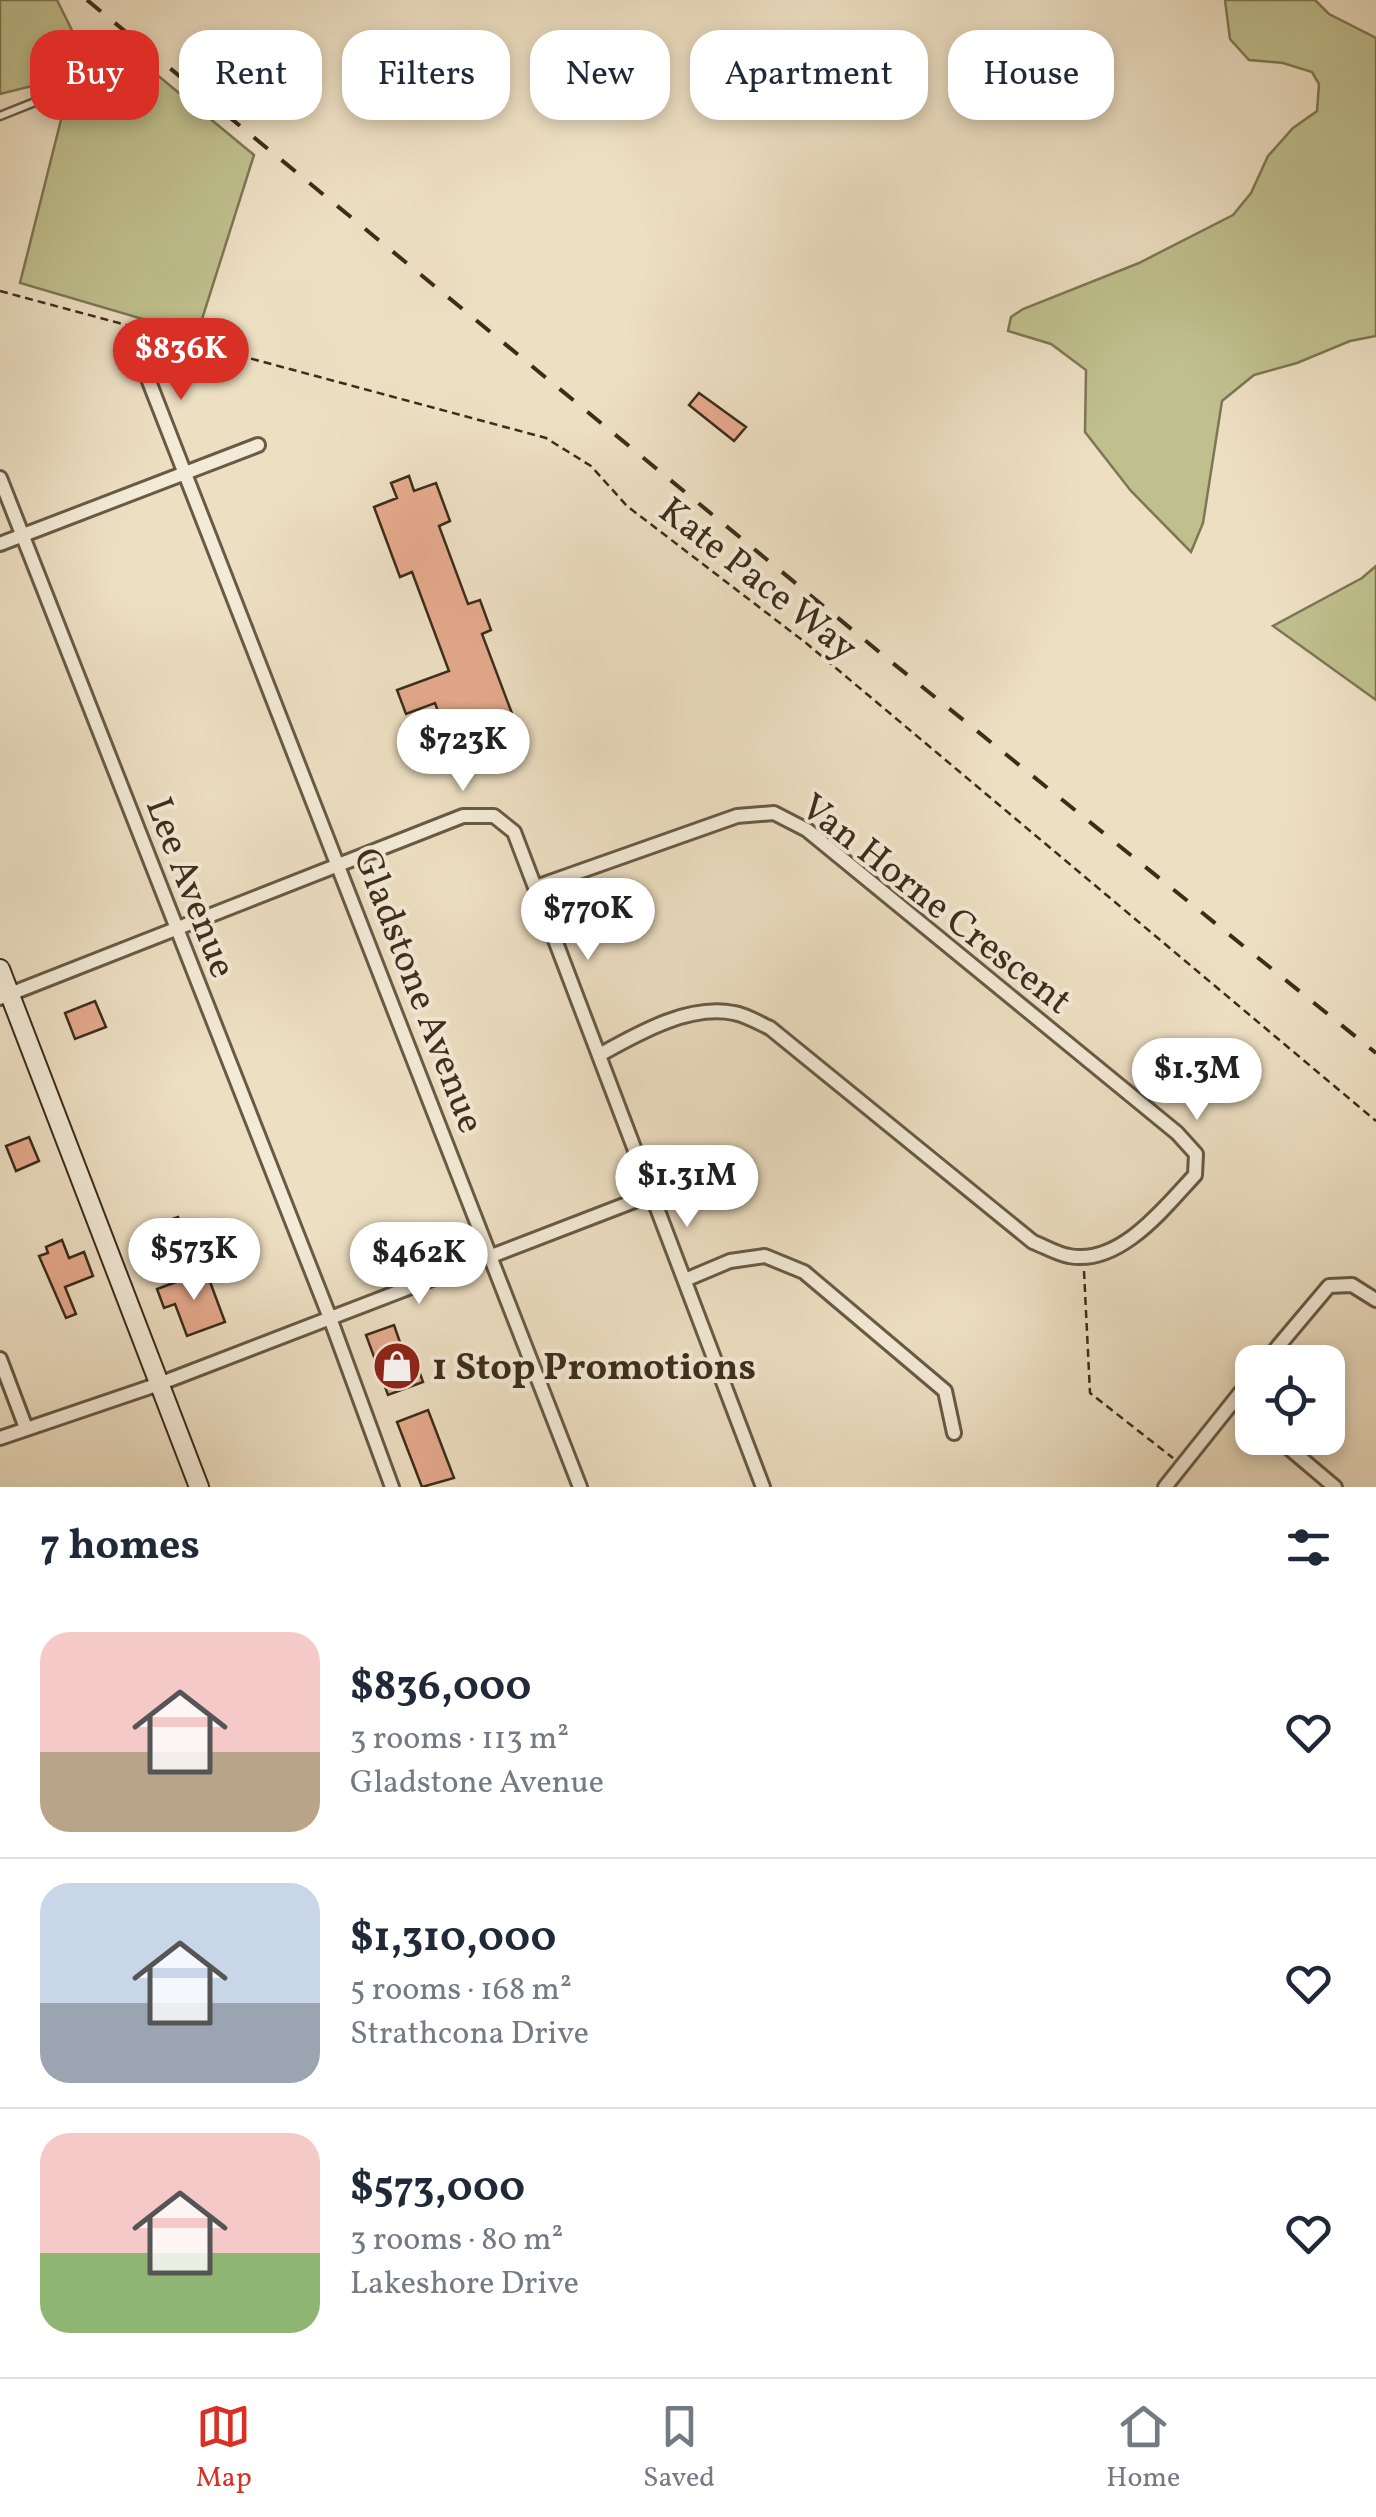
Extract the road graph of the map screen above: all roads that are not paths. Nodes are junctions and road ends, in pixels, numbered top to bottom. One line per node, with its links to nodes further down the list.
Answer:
1 (30, 104): 2 (lane)
2 (0, 116)
3 (136, 348): 5 (street, Gladstone Avenue)
4 (258, 445): 5 (street)
5 (185, 473): 7 (street); 9 (street, Gladstone Avenue)
6 (0, 478): 7 (street, Lee Avenue)
7 (23, 536): 8 (street); 11 (street, Lee Avenue)
8 (0, 544)
9 (339, 866): 10 (street); 11 (street); 16 (street, Gladstone Avenue)
10 (536, 887): 14 (street); 14 (street, Van Horne Crescent)
11 (177, 931): 13 (street); 19 (street, Lee Avenue)
12 (0, 969): 13 (main road)
13 (5, 996): 22 (main road)
14 (601, 1054): 15 (street)
15 (650, 1195): 16 (street); 17 (street)
16 (492, 1256): 19 (street); 30 (street, Gladstone Avenue)
17 (684, 1280): 25 (street); 31 (street)
18 (1376, 1300): 20 (street)
19 (330, 1318): 22 (street); 29 (street)
20 (1279, 1345)
21 (0, 1359): 24 (street)
22 (159, 1384): 24 (street); 28 (main road)
23 (1234, 1401): 32 (street)
24 (26, 1428): 26 (street)
25 (954, 1433)
26 (0, 1438)
27 (1298, 1455): 33 (street)
28 (200, 1487)
29 (392, 1487)
30 (580, 1487)
31 (763, 1487)
32 (1165, 1487)
33 (1335, 1487)

